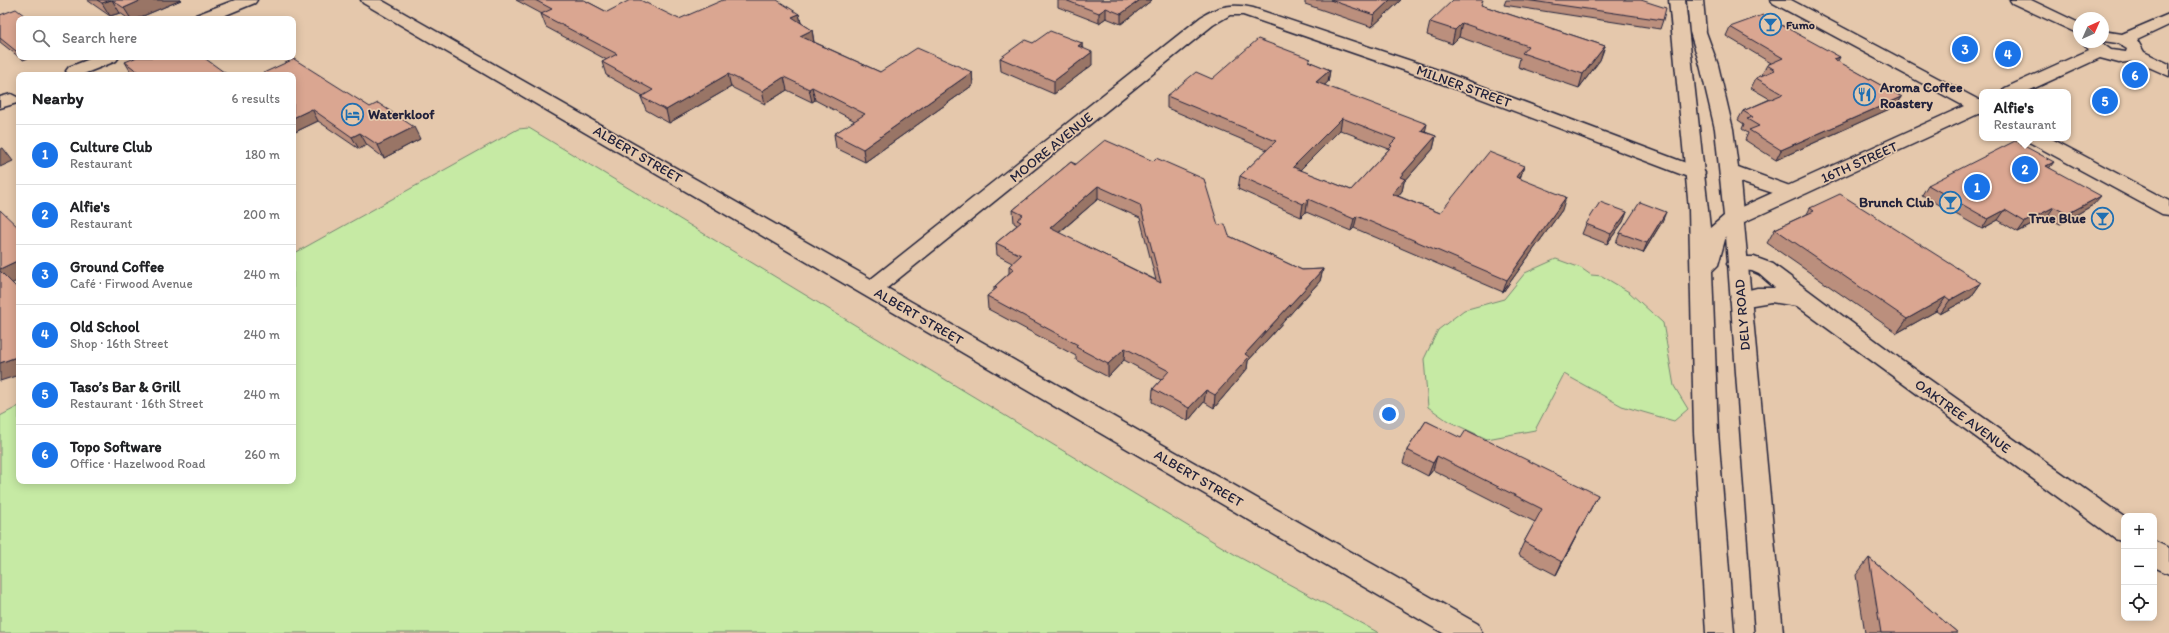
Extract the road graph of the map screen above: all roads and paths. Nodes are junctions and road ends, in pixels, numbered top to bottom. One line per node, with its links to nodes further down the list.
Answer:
1 (249, 0): 8 (street)
2 (369, 0): 29 (street, ALBERT STREET)
3 (1677, 0): 24 (street)
4 (1695, 0): 23 (street, DELY ROAD)
5 (1779, 0): 20 (street)
6 (2018, 0): 10 (street)
7 (1231, 9): 24 (street, MILNER STREET); 29 (street, MOORE AVENUE)
8 (209, 16)
9 (2169, 19): 11 (street)
10 (2073, 26)
11 (2123, 40): 12 (street); 15 (street)
12 (2109, 42)
13 (2089, 48): 19 (street)
14 (2107, 48): 15 (street)
15 (2136, 56): 18 (street)
16 (102, 60): 17 (street)
17 (75, 71)
18 (2169, 71)
19 (2016, 89)
20 (1979, 106)
21 (1979, 108): 25 (street, 16TH STREET)
22 (2042, 141): 26 (street)
23 (1729, 170): 25 (street); 27 (street, DELY ROAD)
24 (1695, 173): 32 (street)
25 (1791, 193): 27 (street, 16TH STREET)
26 (2169, 209)
27 (1735, 218): 28 (street, DELY ROAD); 32 (street, 16TH STREET)
28 (1738, 264): 30 (street, DELY ROAD); 31 (street, OAKTREE AVENUE)
29 (872, 289): 36 (street, ALBERT STREET)
30 (1741, 299): 31 (street); 38 (street, DELY ROAD)
31 (1802, 299): 33 (street, OAKTREE AVENUE)
32 (1701, 300): 37 (street)
33 (2121, 529)
34 (2157, 554): 35 (street)
35 (2169, 563)
36 (1468, 633)
37 (1720, 633)
38 (1769, 633)

